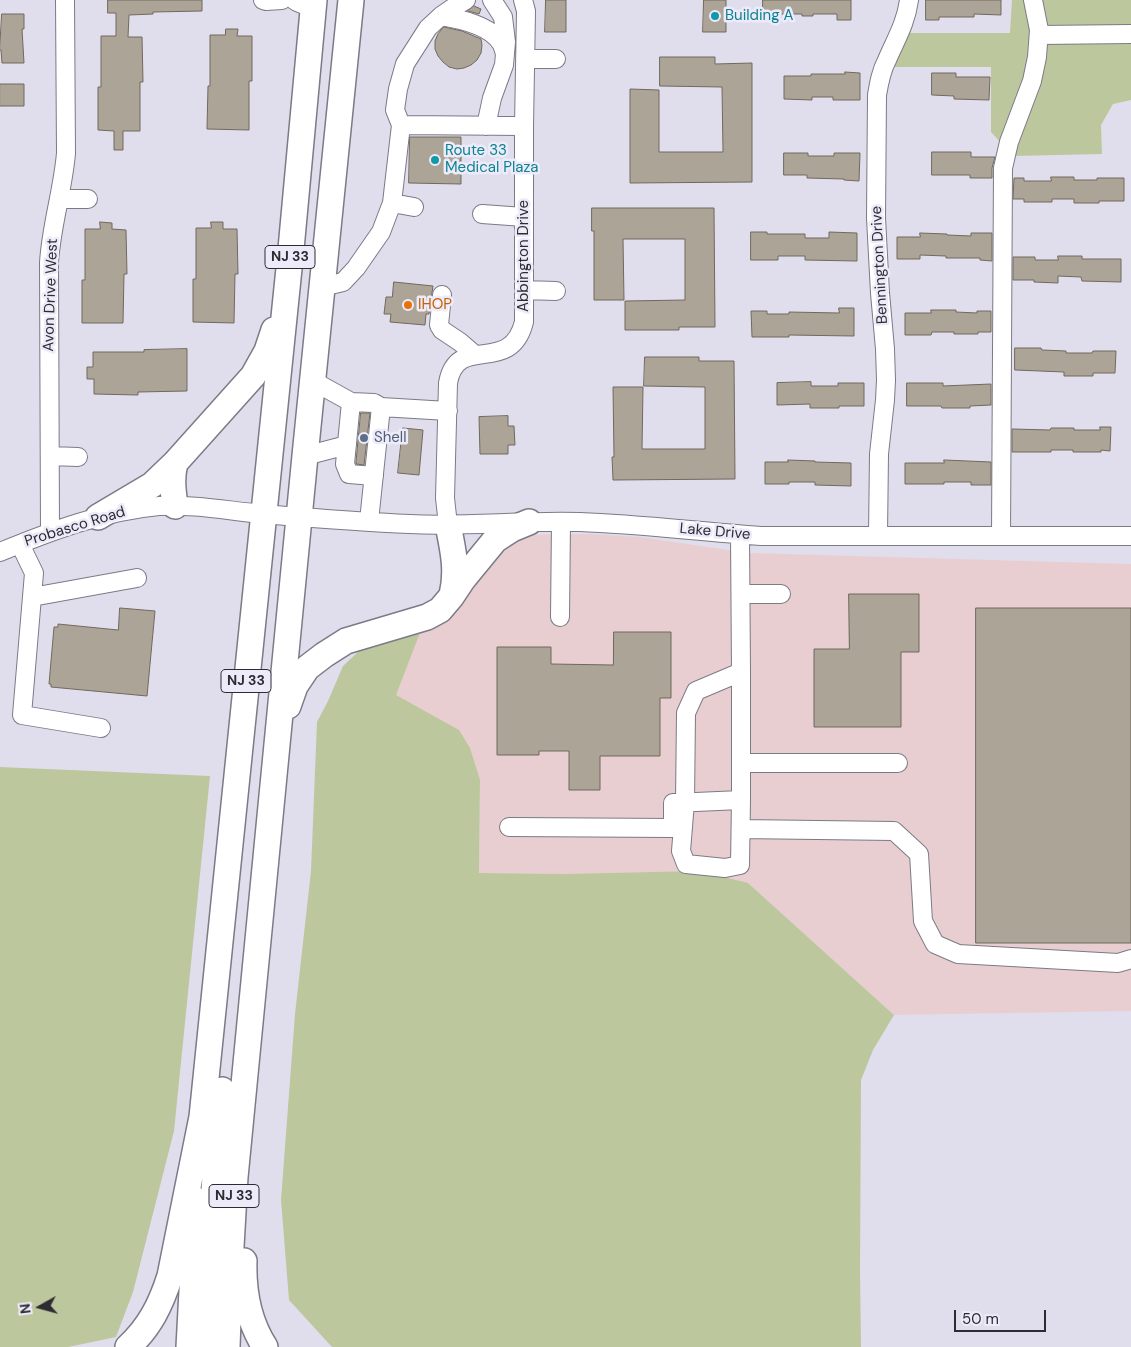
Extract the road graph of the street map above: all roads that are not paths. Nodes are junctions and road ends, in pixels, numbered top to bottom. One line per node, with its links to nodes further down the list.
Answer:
1 (65, 0): 20 (street, Avon Drive West)
2 (263, 0): 3 (street)
3 (282, 0)
4 (351, 0): 27 (highway, NJ 33)
5 (466, 0): 11 (street)
6 (492, 0): 14 (street)
7 (523, 0): 15 (street, Abbington Drive)
8 (909, 0): 52 (street, Bennington Drive)
9 (1033, 0): 13 (street)
10 (307, 3): 26 (highway, NJ 33)
11 (446, 13): 14 (street); 17 (street)
12 (1131, 34): 13 (street)
13 (1039, 35): 53 (street)
14 (506, 48): 18 (street)
15 (525, 59): 16 (street); 19 (street, Abbington Drive)
16 (556, 59)
17 (401, 125): 18 (street); 22 (street)
18 (486, 126): 19 (street)
19 (524, 126): 25 (street, Abbington Drive)
20 (59, 199): 21 (street); 37 (street, Avon Drive West)
21 (88, 199)
22 (392, 203): 23 (street); 27 (street)
23 (414, 207)
24 (482, 214): 25 (street)
25 (524, 216): 28 (street, Abbington Drive)
26 (291, 249): 40 (highway); 43 (highway, NJ 33)
27 (322, 287): 32 (highway, NJ 33)
28 (524, 290): 29 (street); 31 (street, Abbington Drive)
29 (556, 291)
30 (442, 295): 31 (street)
31 (475, 355): 35 (street, Abbington Drive)
32 (313, 381): 33 (street); 38 (highway, NJ 33)
33 (351, 402): 34 (street); 36 (street)
34 (381, 407): 35 (street); 41 (street)
35 (448, 411): 49 (street, Abbington Drive)
36 (347, 445): 38 (street); 41 (street)
37 (50, 456): 39 (street); 50 (street, Avon Drive West)
38 (305, 456): 44 (highway, NJ 33)
39 (78, 457)
40 (175, 463): 42 (highway); 45 (highway)
41 (374, 476): 46 (street)
42 (175, 506): 43 (street, Probasco Road); 45 (street, Probasco Road)
43 (263, 514): 44 (street, Probasco Road); 72 (highway, NJ 33)
44 (300, 516): 46 (street, Lake Drive); 65 (highway, NJ 33)
45 (98, 517): 50 (street, Probasco Road)
46 (369, 522): 49 (street, Lake Drive)
47 (529, 522): 48 (street, Lake Drive); 49 (street, Lake Drive); 61 (highway)
48 (560, 522): 51 (street, Lake Drive); 62 (street)
49 (448, 525): 61 (highway)
50 (50, 532): 55 (street, Probasco Road)
51 (740, 534): 52 (street, Lake Drive); 58 (street)
52 (878, 536): 53 (street, Lake Drive)
53 (1001, 536): 54 (street, Lake Drive)
54 (1131, 536)
55 (20, 544): 56 (street, Probasco Road); 60 (street)
56 (0, 552)
57 (137, 578): 60 (street)
58 (741, 594): 59 (street); 63 (street)
59 (781, 594)
60 (32, 597): 64 (street)
61 (451, 597): 65 (highway)
62 (560, 617)
63 (741, 672): 66 (street); 69 (street)
64 (101, 728)
65 (279, 732): 74 (highway, NJ 33)
66 (742, 762): 67 (street); 68 (street)
67 (898, 763)
68 (741, 800): 69 (street); 71 (street)
69 (685, 802): 70 (street); 71 (street)
70 (509, 827)
71 (741, 829): 73 (street)
72 (230, 848): 75 (highway, NJ 33); 78 (highway)
73 (1131, 959)
74 (248, 1045): 79 (highway, NJ 33); 80 (highway)
75 (202, 1117): 76 (highway); 77 (main road, NJ 33)
76 (128, 1347)
77 (187, 1347)
78 (206, 1347)
79 (227, 1347)
80 (265, 1347)

